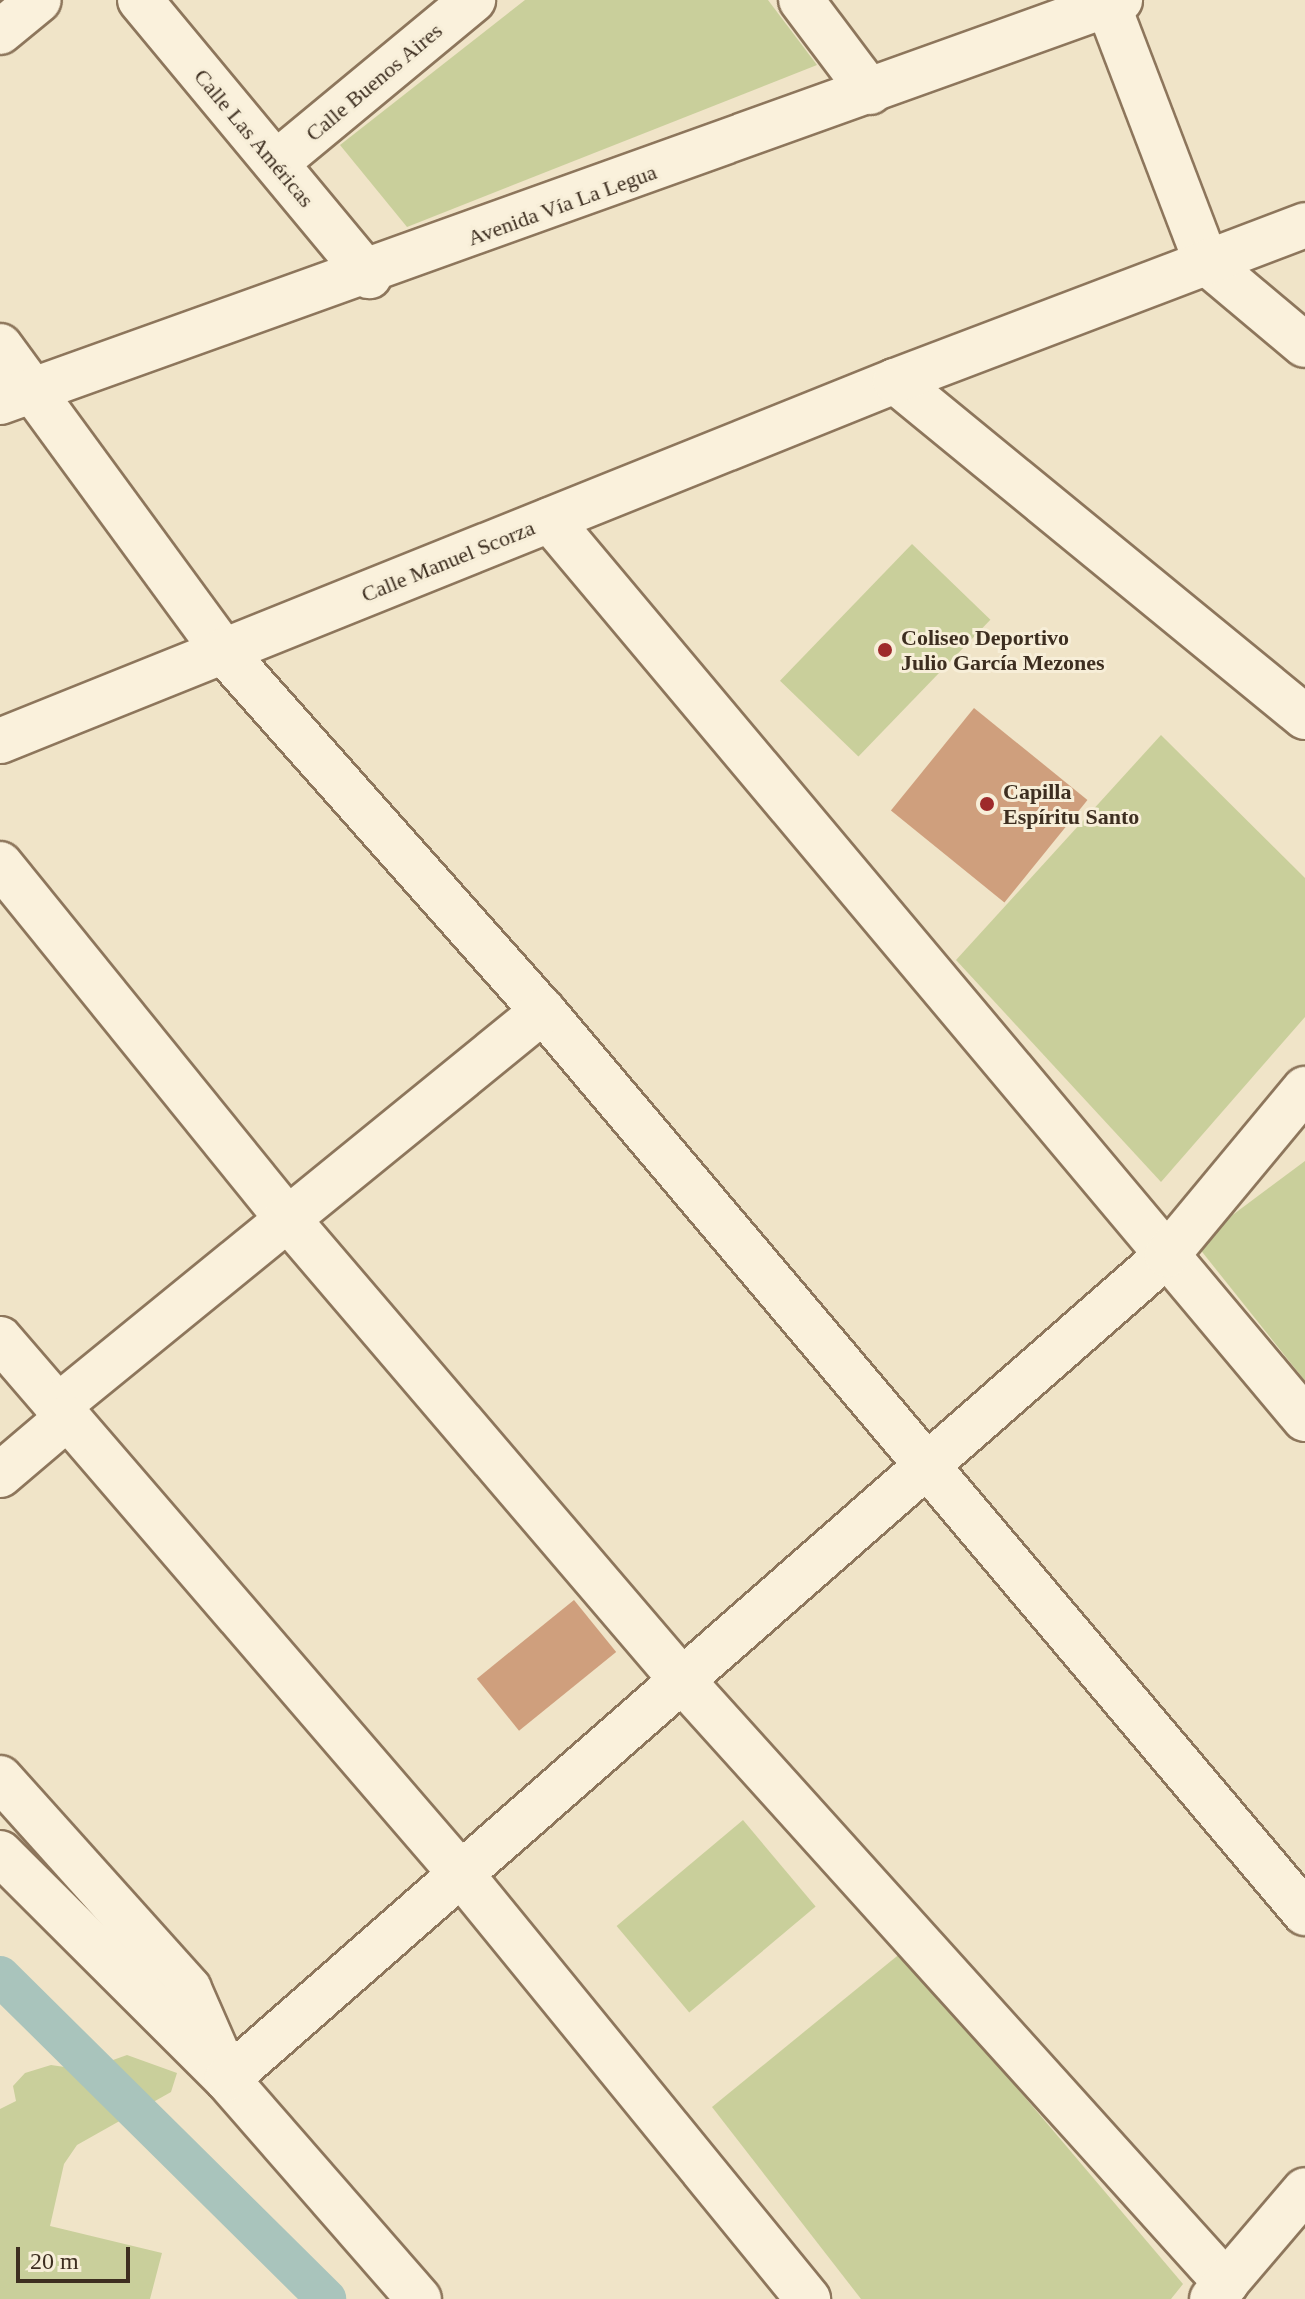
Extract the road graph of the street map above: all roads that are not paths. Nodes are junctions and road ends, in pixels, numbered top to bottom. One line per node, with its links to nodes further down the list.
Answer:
1 (39, 0): 6 (street)
2 (140, 0): 8 (street, Calle Las Américas)
3 (473, 0): 8 (street, Calle Buenos Aires)
4 (801, 0): 7 (street)
5 (1114, 3): 7 (street, Avenida Vía La Legua); 10 (street)
6 (0, 32)
7 (870, 92): 11 (street, Avenida Vía La Legua)
8 (276, 163): 11 (street, Calle Las Américas)
9 (1305, 225): 10 (street, Calle Manuel Scorza)
10 (1206, 262): 12 (street); 14 (street, Calle Manuel Scorza)
11 (369, 276): 15 (street, Avenida Vía La Legua)
12 (1305, 345)
13 (0, 346): 15 (street)
14 (895, 381): 16 (street, Calle Manuel Scorza); 18 (street)
15 (16, 397): 17 (street)
16 (550, 520): 17 (street, Calle Manuel Scorza); 24 (street)
17 (223, 651): 19 (street, Calle Manuel Scorza); 21 (street)
18 (1305, 717)
19 (0, 741)
20 (0, 864): 23 (street)
21 (543, 1011): 23 (street); 28 (street)
22 (1305, 1089): 24 (street)
23 (286, 1217): 26 (street); 30 (street)
24 (1167, 1255): 27 (street); 28 (street)
25 (0, 1339): 26 (street)
26 (62, 1412): 29 (street); 33 (street)
27 (1305, 1419)
28 (925, 1462): 30 (street); 34 (street)
29 (0, 1475)
30 (681, 1679): 33 (street); 37 (street)
31 (0, 1778): 35 (street)
32 (0, 1853): 35 (street)
33 (461, 1874): 35 (street); 39 (street)
34 (1305, 1913)
35 (227, 2079): 38 (street)
36 (1305, 2190): 37 (street)
37 (1219, 2291)
38 (419, 2299)
39 (808, 2299)

